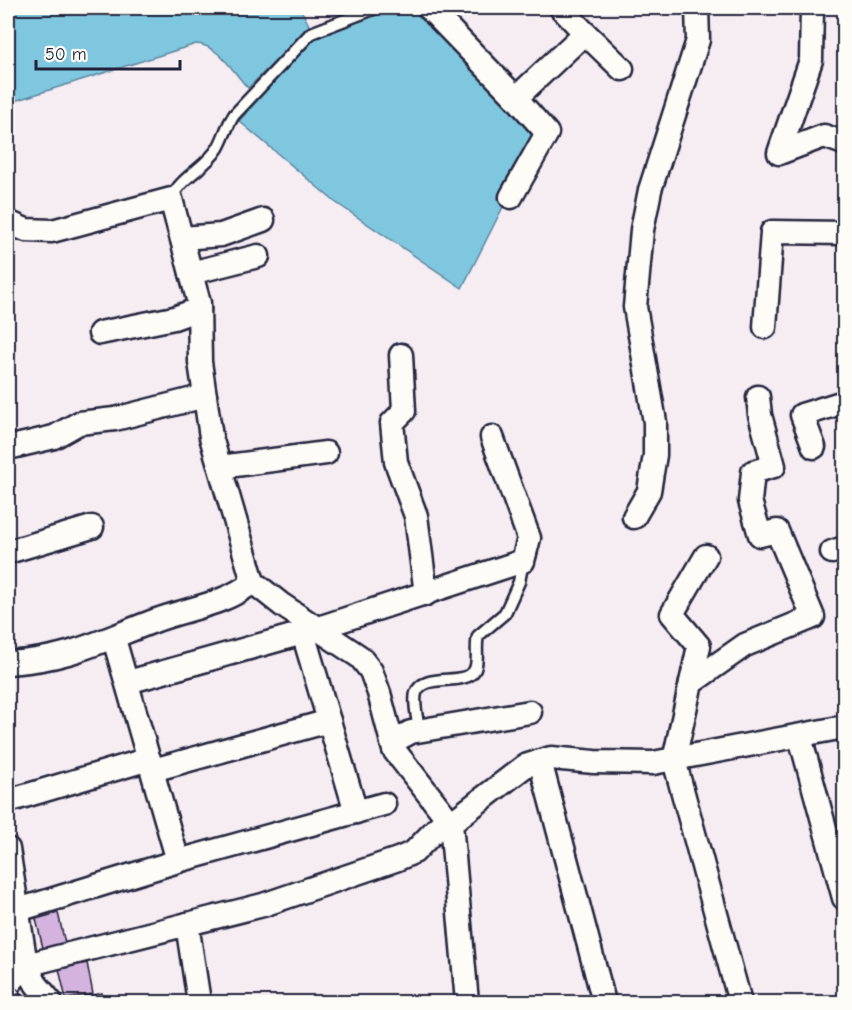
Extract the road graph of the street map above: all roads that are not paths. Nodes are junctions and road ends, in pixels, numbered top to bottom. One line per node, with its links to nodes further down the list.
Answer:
1 (376, 8): 11 (lane)
2 (429, 8): 8 (street)
3 (561, 8): 6 (street)
4 (697, 8): 30 (street)
5 (813, 8): 9 (street)
6 (585, 33): 7 (street); 8 (street)
7 (622, 69)
8 (516, 98): 10 (street)
9 (844, 143)
10 (511, 197)
11 (171, 199): 13 (street); 15 (street)
12 (263, 220): 15 (street)
13 (8, 222)
14 (844, 233): 19 (street)
15 (182, 238): 17 (street)
16 (258, 256): 17 (street)
17 (191, 273): 18 (street)
18 (199, 309): 20 (street); 22 (street)
19 (765, 327)
20 (100, 333)
21 (401, 355): 36 (street)
22 (205, 396): 26 (street); 29 (street)
23 (758, 397): 41 (street)
24 (844, 402): 25 (street)
25 (814, 447)
26 (8, 448)
27 (326, 453): 29 (street)
28 (491, 453): 34 (street)
29 (220, 467): 35 (street)
30 (634, 517)
31 (92, 527): 32 (street)
32 (8, 552)
33 (706, 556): 41 (street)
34 (523, 561): 36 (street); 45 (lane)
35 (253, 582): 37 (street); 38 (street)
36 (426, 594): 37 (street)
37 (310, 631): 40 (street); 43 (street); 47 (street)
38 (114, 639): 39 (street); 40 (street)
39 (8, 663)
40 (128, 682): 50 (street)
41 (691, 683): 48 (street)
42 (530, 712): 45 (street)
43 (329, 721): 50 (street); 53 (street)
44 (844, 727): 46 (street)
45 (419, 730): 47 (street)
46 (800, 737): 48 (street); 57 (street)
47 (392, 742): 54 (street)
48 (674, 760): 49 (street); 66 (street)
49 (540, 761): 54 (street); 65 (street)
50 (151, 765): 51 (street); 56 (street)
51 (8, 801)
52 (384, 804): 53 (street)
53 (356, 812): 56 (street)
54 (449, 820): 59 (street); 62 (street)
55 (8, 849): 58 (street)
56 (178, 861): 58 (street)
57 (844, 898)
58 (18, 910): 60 (street)
59 (187, 924): 60 (street); 64 (street)
60 (26, 965): 61 (street); 63 (street)
61 (8, 985)
62 (460, 1001)
63 (51, 1002)
64 (199, 1002)
65 (604, 1002)
66 (740, 1002)

